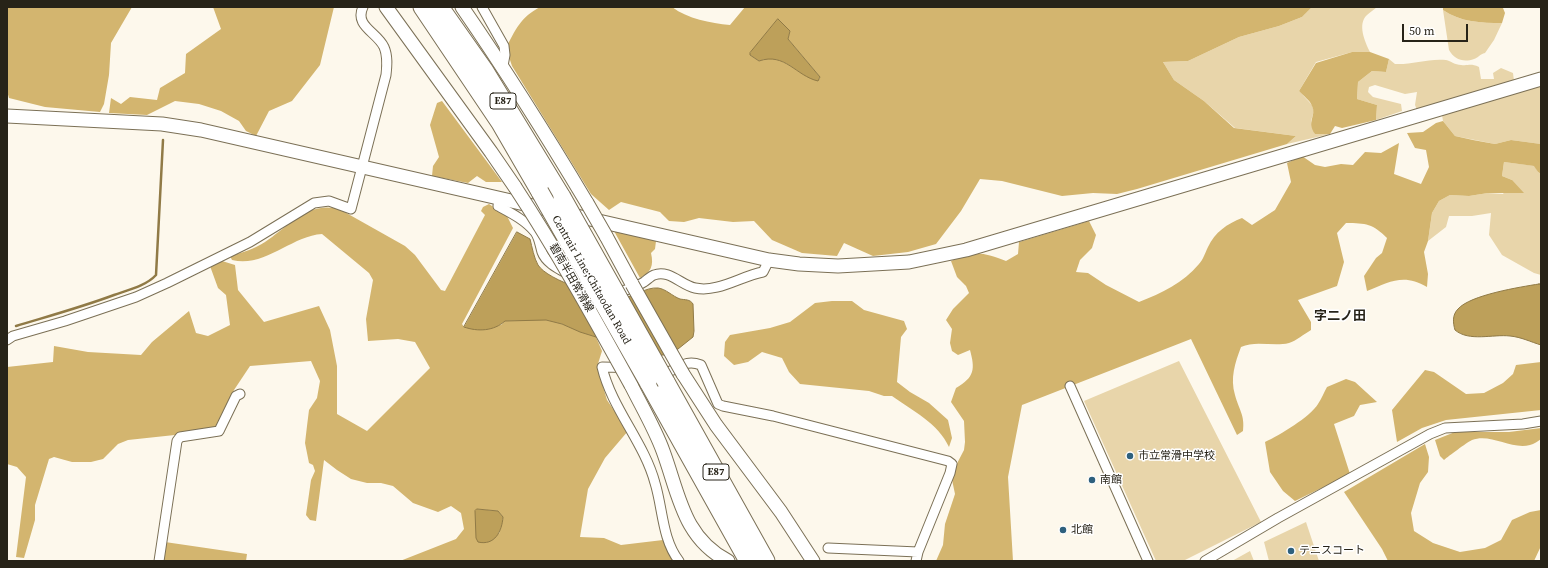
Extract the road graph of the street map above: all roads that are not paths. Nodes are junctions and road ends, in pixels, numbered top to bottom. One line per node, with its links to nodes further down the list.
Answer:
1 (362, 7): 10 (street)
2 (386, 7): 22 (street, 碧南半田常滑線, bridge)
3 (422, 7): 23 (highway, Centrair Line;Chitaodan Road / E87, bridge)
4 (440, 7): 24 (highway, Centrair Line;Chitaodan Road / E87, bridge)
5 (462, 7): 7 (street)
6 (482, 7): 7 (street)
7 (502, 66): 19 (street, bridge)
8 (1541, 79): 12 (street)
9 (7, 116): 10 (street)
10 (363, 167): 11 (street); 13 (street)
11 (499, 198): 12 (street); 12 (street)
12 (769, 260)
13 (7, 340)
14 (1070, 386): 25 (street)
15 (240, 394): 20 (street)
16 (1541, 421): 26 (street)
17 (828, 548): 18 (street)
18 (917, 557): 21 (street)
19 (812, 559)
20 (159, 561)
21 (680, 561)
22 (728, 561)
23 (748, 561)
24 (766, 561)
25 (1148, 561)
26 (1205, 561)

